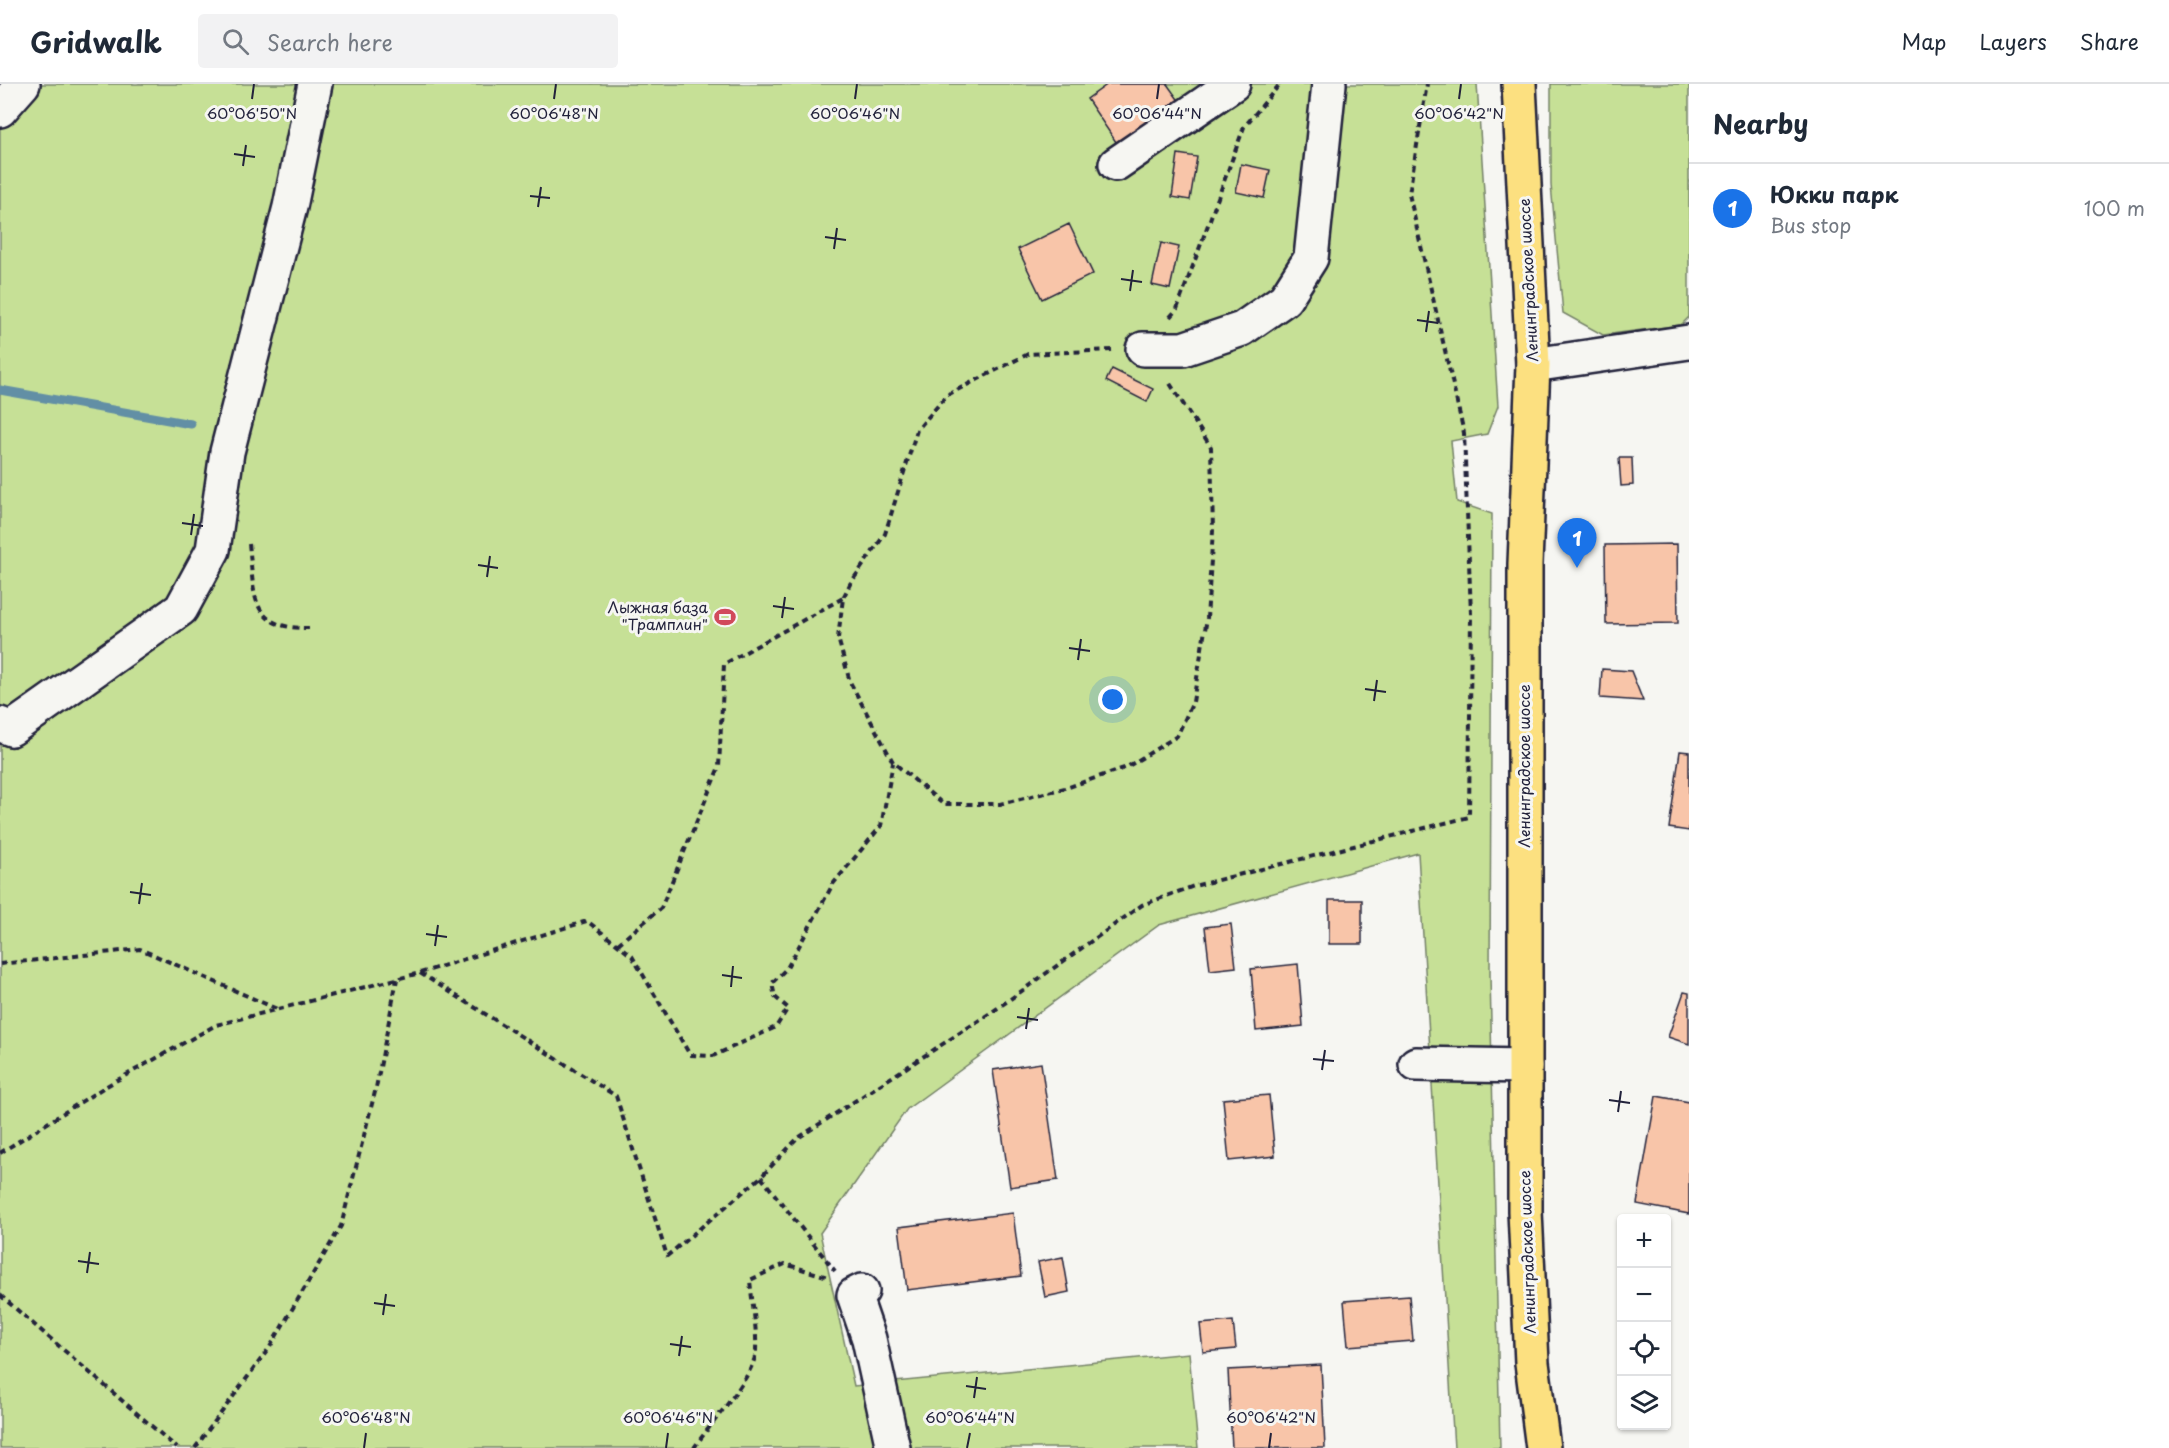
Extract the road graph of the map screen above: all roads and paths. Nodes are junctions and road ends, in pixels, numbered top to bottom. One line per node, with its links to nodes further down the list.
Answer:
1 (23, 84): 8 (street)
2 (315, 84): 16 (street)
3 (1233, 84): 9 (street)
4 (1280, 84): 11 (path)
5 (1329, 84): 11 (street)
6 (1427, 84): 26 (path)
7 (1520, 84): 12 (main road, Ленинградское шоссе)
8 (0, 110)
9 (1116, 164)
10 (1689, 342): 12 (street)
11 (1143, 349): 14 (path); 17 (path)
12 (1533, 364): 24 (main road, Ленинградское шоссе)
13 (248, 540): 15 (path)
14 (843, 598): 17 (path); 18 (path)
15 (311, 628)
16 (0, 724)
17 (893, 762): 18 (path)
18 (618, 944): 20 (path)
19 (0, 964): 22 (path)
20 (420, 973): 21 (path); 26 (path)
21 (397, 979): 22 (path); 30 (path)
22 (278, 1010): 25 (path)
23 (1416, 1064): 24 (street)
24 (1525, 1066): 33 (main road, Ленинградское шоссе)
25 (0, 1153)
26 (761, 1177): 27 (path)
27 (853, 1289): 31 (path); 32 (street)
28 (0, 1295): 29 (path)
29 (177, 1448)
30 (195, 1448)
31 (694, 1448)
32 (893, 1448)
33 (1543, 1448)

